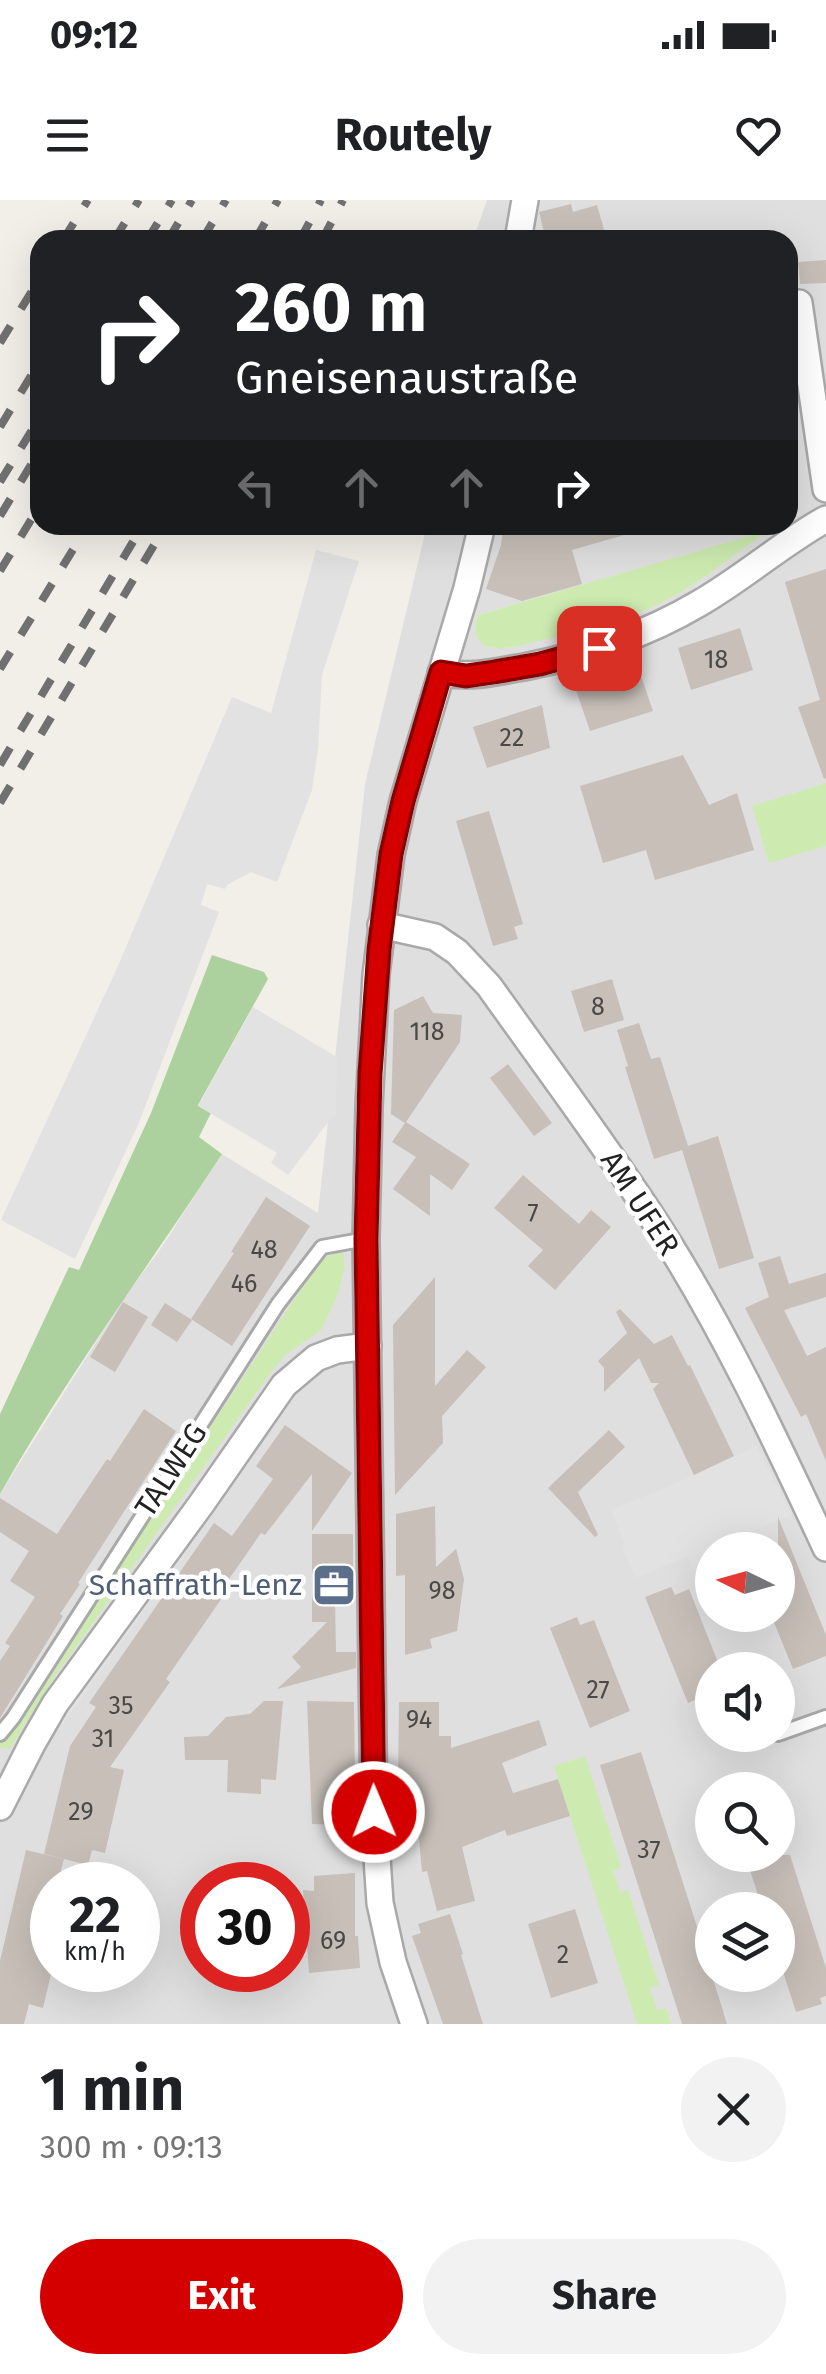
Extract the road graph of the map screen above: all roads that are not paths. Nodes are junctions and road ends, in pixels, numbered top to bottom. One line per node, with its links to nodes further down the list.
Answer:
1 (525, 200): 2 (street)
2 (520, 230)
3 (799, 303): 4 (street)
4 (826, 490)
5 (826, 519): 7 (street)
6 (480, 535): 7 (street)
7 (441, 672): 8 (street)
8 (381, 925): 9 (street); 11 (street, AM UFER)
9 (366, 1239): 10 (street); 14 (lane, TALWEG)
10 (368, 1346): 15 (street, TALWEG); 16 (street)
11 (826, 1548)
12 (826, 1717): 13 (lane)
13 (795, 1728)
14 (0, 1734)
15 (0, 1807)
16 (414, 2024)

